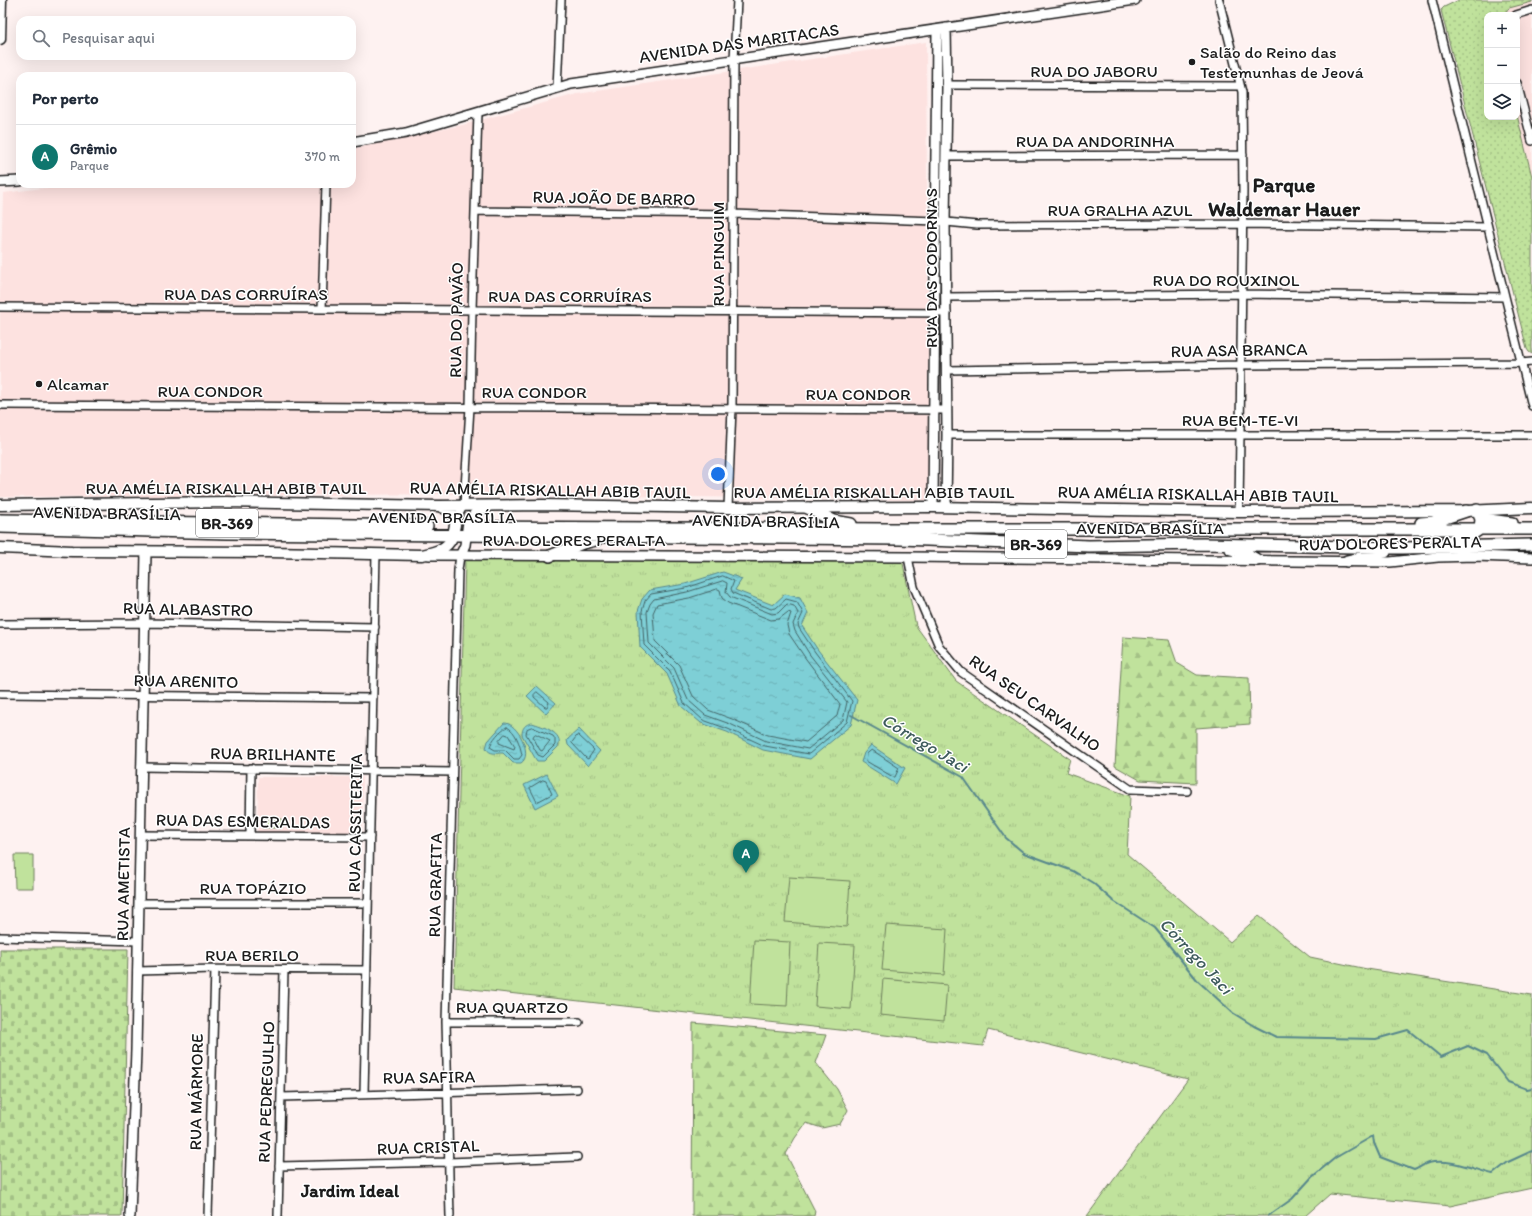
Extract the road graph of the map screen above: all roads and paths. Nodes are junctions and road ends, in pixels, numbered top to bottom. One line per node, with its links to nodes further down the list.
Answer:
1 (1, 0): 10 (main road)
2 (561, 0): 15 (street)
3 (737, 0): 11 (street, RUA PINGUIM)
4 (1135, 0): 9 (street, AVENIDA DAS MARITACAS)
5 (1219, 0): 14 (street)
6 (1432, 0): 31 (street)
7 (1532, 10): 8 (street)
8 (1520, 14)
9 (942, 29): 11 (street, AVENIDA DAS MARITACAS); 13 (street, RUA DAS CODORNAS); 17 (street, RUA DAS CODORNAS)
10 (0, 39)
11 (734, 60): 15 (street, AVENIDA DAS MARITACAS); 27 (street, RUA PINGUIM)
12 (1517, 84): 20 (street)
13 (948, 85): 14 (street, RUA DO JABORU); 18 (street, RUA DAS CODORNAS)
14 (1240, 86): 21 (street)
15 (557, 88): 16 (street, AVENIDA DAS MARITACAS)
16 (478, 112): 19 (street, AVENIDA DAS MARITACAS); 26 (street, RUA DO PAVÃO)
17 (935, 134): 18 (street); 28 (street, RUA DAS CODORNAS)
18 (947, 134): 22 (street, RUA DAS CODORNAS)
19 (356, 141)
20 (1532, 141)
21 (1243, 155): 22 (street, RUA DA ANDORINHA); 30 (street)
22 (946, 156): 29 (street, RUA DAS CODORNAS)
23 (16, 180): 24 (street)
24 (0, 182)
25 (326, 188): 38 (street)
26 (475, 211): 27 (street, RUA JOÃO DE BARRO); 39 (street, RUA DO PAVÃO)
27 (733, 214): 28 (street, RUA JOÃO DE BARRO); 40 (street, RUA PINGUIM)
28 (936, 221): 29 (street, RUA JOÃO DE BARRO); 33 (street, RUA DAS CODORNAS)
29 (946, 222): 30 (street, RUA GRALHA AZUL); 32 (street, RUA DAS CODORNAS)
30 (1243, 224): 31 (street, RUA GRALHA AZUL); 34 (street)
31 (1487, 227): 36 (street)
32 (946, 283): 33 (street); 35 (street, RUA DAS CODORNAS)
33 (934, 284): 41 (street, RUA DAS CODORNAS)
34 (1242, 294): 35 (street, RUA DO ROUXINOL); 36 (street, RUA DO ROUXINOL); 45 (street)
35 (947, 297): 42 (street, RUA DAS CODORNAS)
36 (1505, 297): 44 (street)
37 (0, 307): 38 (street, RUA DAS CORRUÍRAS)
38 (322, 309): 39 (street, RUA DAS CORRUÍRAS)
39 (472, 310): 40 (street, RUA DAS CORRUÍRAS); 49 (street, RUA DO PAVÃO)
40 (732, 312): 41 (street, RUA DAS CORRUÍRAS); 50 (street, RUA PINGUIM)
41 (935, 313): 42 (street, RUA DAS CORRUÍRAS); 51 (street, RUA DAS CODORNAS)
42 (947, 313): 46 (street, RUA DAS CODORNAS)
43 (1532, 362): 44 (street, RUA ASA BRANCA)
44 (1521, 363): 45 (street, RUA ASA BRANCA); 48 (street)
45 (1241, 365): 46 (street, RUA ASA BRANCA); 54 (street)
46 (947, 370): 52 (street, RUA DAS CODORNAS)
47 (0, 405): 49 (street, RUA CONDOR)
48 (1532, 406)
49 (470, 407): 50 (street, RUA CONDOR); 57 (street, RUA DO PAVÃO)
50 (732, 408): 51 (street, RUA CONDOR); 62 (street, RUA PINGUIM)
51 (934, 410): 52 (street, RUA CONDOR); 60 (street, RUA DAS CODORNAS)
52 (947, 410): 53 (street, RUA DAS CODORNAS)
53 (947, 435): 54 (street, RUA BEM-TE-VI); 61 (street, RUA DAS CODORNAS)
54 (1240, 435): 55 (street, RUA BEM-TE-VI); 65 (street)
55 (1532, 435)
56 (0, 504): 59 (main road, RUA AMÉLIA RISKALLAH ABIB TAUIL)
57 (464, 505): 58 (main road, RUA AMÉLIA RISKALLAH ABIB TAUIL); 59 (main road, RUA AMÉLIA RISKALLAH ABIB TAUIL); 69 (street, RUA DO PAVÃO)
58 (500, 505): 62 (main road, RUA AMÉLIA RISKALLAH ABIB TAUIL); 74 (street)
59 (439, 506): 69 (main road)
60 (933, 506): 61 (main road, RUA AMÉLIA RISKALLAH ABIB TAUIL); 63 (main road, RUA AMÉLIA RISKALLAH ABIB TAUIL)
61 (946, 507): 65 (main road, RUA AMÉLIA RISKALLAH ABIB TAUIL)
62 (728, 508): 63 (main road, RUA AMÉLIA RISKALLAH ABIB TAUIL)
63 (808, 508): 73 (highway)
64 (1532, 508): 66 (main road, RUA AMÉLIA RISKALLAH ABIB TAUIL)
65 (1239, 512): 66 (main road, RUA AMÉLIA RISKALLAH ABIB TAUIL)
66 (1476, 517): 68 (highway); 71 (highway, AVENIDA BRASÍLIA / BR-369); 71 (highway); 72 (highway, AVENIDA BRASÍLIA / BR-369); 78 (highway)
67 (0, 520): 69 (highway, AVENIDA BRASÍLIA / BR-369)
68 (1532, 526)
69 (455, 527): 70 (highway, AVENIDA BRASÍLIA / BR-369); 74 (highway, AVENIDA BRASÍLIA / BR-369); 83 (main road)
70 (0, 528)
71 (1359, 529): 73 (highway, AVENIDA BRASÍLIA / BR-369)
72 (1532, 529)
73 (888, 530): 74 (highway, AVENIDA BRASÍLIA / BR-369)
74 (466, 534): 75 (highway, AVENIDA BRASÍLIA / BR-369); 84 (street); 85 (street)
75 (632, 536): 76 (highway, AVENIDA BRASÍLIA / BR-369); 86 (highway)
76 (1203, 544): 80 (highway, AVENIDA BRASÍLIA / BR-369); 89 (highway)
77 (1530, 545): 78 (highway, AVENIDA BRASÍLIA / BR-369)
78 (1426, 547): 80 (highway, AVENIDA BRASÍLIA / BR-369)
79 (0, 548): 81 (main road, RUA DOLORES PERALTA)
80 (1403, 548): 90 (highway)
81 (146, 552): 82 (main road, RUA DOLORES PERALTA); 91 (street, RUA AMETISTA)
82 (376, 554): 83 (main road, RUA DOLORES PERALTA); 93 (street, RUA CASSITERITA)
83 (422, 555): 85 (street, RUA DOLORES PERALTA)
84 (486, 555): 85 (street, RUA DOLORES PERALTA); 86 (street, RUA DOLORES PERALTA)
85 (460, 556): 100 (street, RUA GRAFITA)
86 (550, 556): 87 (street, RUA DOLORES PERALTA)
87 (908, 557): 89 (street, RUA DOLORES PERALTA); 101 (street, RUA SEU CARVALHO)
88 (1532, 558): 90 (street, RUA DOLORES PERALTA)
89 (1256, 560): 90 (street, RUA DOLORES PERALTA)
90 (1347, 561)
91 (144, 623): 92 (street, RUA ALABASTRO); 93 (street, RUA ALABASTRO); 95 (street, RUA AMETISTA)
92 (0, 624)
93 (375, 627): 96 (street, RUA CASSITERITA)
94 (0, 694): 95 (street, RUA ARENITO)
95 (143, 696): 96 (street, RUA ARENITO); 97 (street, RUA AMETISTA)
96 (373, 698): 99 (street, RUA CASSITERITA)
97 (141, 767): 98 (street, RUA BRILHANTE); 102 (street, RUA AMETISTA)
98 (251, 768): 99 (street, RUA BRILHANTE); 103 (street)
99 (371, 770): 100 (street, RUA BRILHANTE); 104 (street, RUA CASSITERITA)
100 (452, 772): 113 (street, RUA GRAFITA)
101 (1187, 792)
102 (140, 835): 103 (street, RUA DAS ESMERALDAS); 105 (street, RUA AMETISTA)
103 (250, 836): 104 (street, RUA DAS ESMERALDAS)
104 (370, 837): 106 (street, RUA CASSITERITA)
105 (139, 903): 106 (street, RUA TOPÁZIO); 108 (street, RUA AMETISTA)
106 (368, 903): 111 (street, RUA CASSITERITA)
107 (0, 937): 108 (street)
108 (138, 941): 112 (street, RUA AMETISTA)
109 (215, 969): 110 (street, RUA BERILO); 112 (street, RUA BERILO); 123 (street, RUA MÁRMORE)
110 (284, 970): 111 (street, RUA BERILO); 118 (street, RUA PEDREGULHO)
111 (366, 970): 117 (street, RUA CASSITERITA)
112 (137, 971): 122 (street, RUA AMETISTA)
113 (446, 1022): 114 (street, RUA QUARTZO); 116 (street, RUA GRAFITA)
114 (579, 1022)
115 (577, 1089): 116 (street, RUA SAFIRA)
116 (448, 1092): 117 (street, RUA SAFIRA); 120 (street, RUA GRAFITA)
117 (364, 1094): 118 (street, RUA SAFIRA)
118 (281, 1097): 121 (street, RUA PEDREGULHO)
119 (577, 1157): 120 (street, RUA CRISTAL)
120 (448, 1162): 121 (street, RUA CRISTAL); 125 (street, RUA GRAFITA)
121 (279, 1166): 124 (street, RUA PEDREGULHO)
122 (130, 1216)
123 (208, 1216)
124 (278, 1216)
125 (450, 1216)

